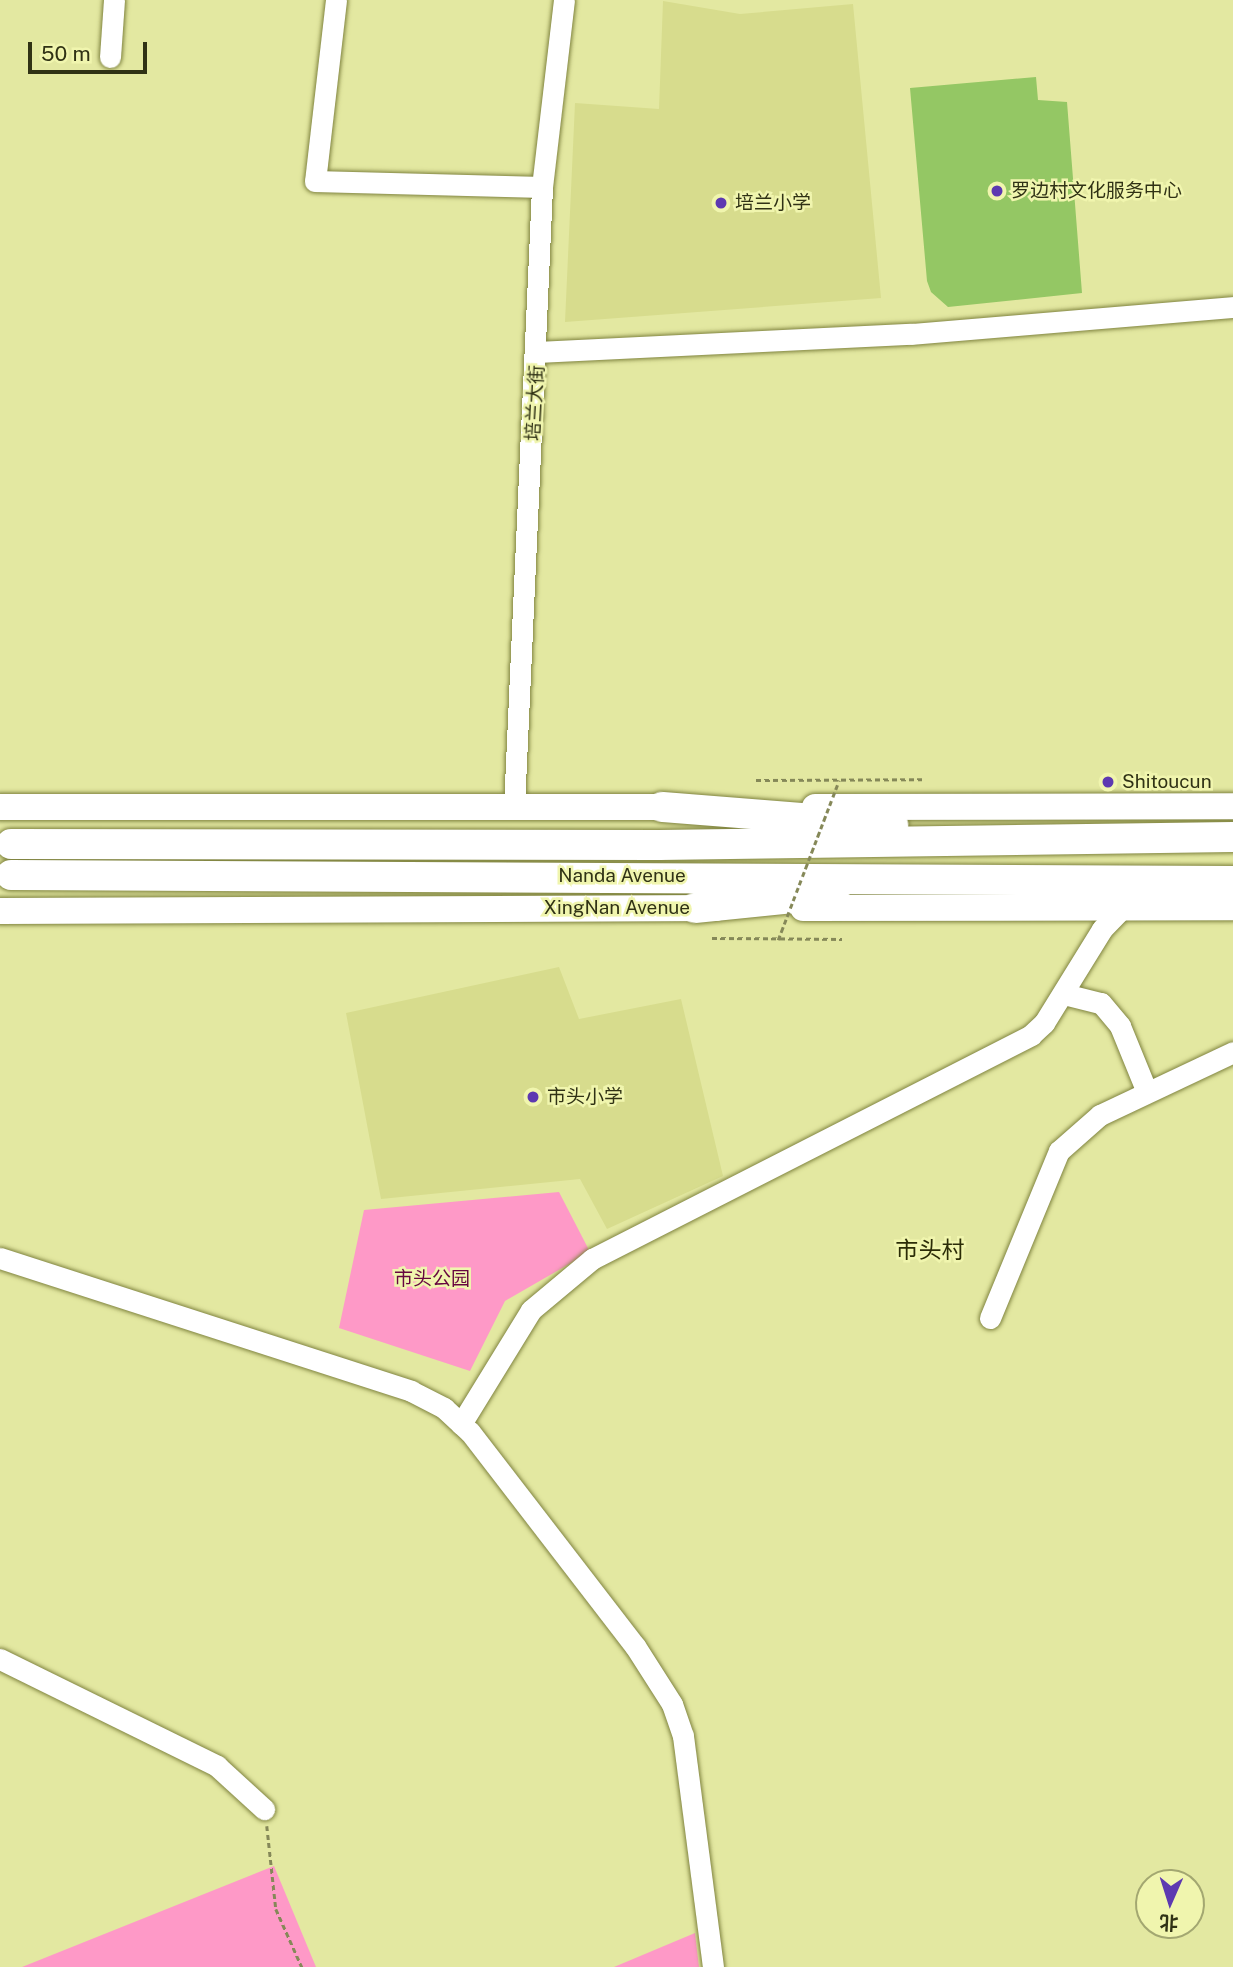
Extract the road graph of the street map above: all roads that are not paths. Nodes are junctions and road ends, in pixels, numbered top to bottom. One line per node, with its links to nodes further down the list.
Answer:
1 (114, 0): 4 (street)
2 (336, 0): 5 (street)
3 (564, 0): 5 (street, 培兰大街)
4 (110, 57)
5 (542, 187): 7 (street, 培兰大街)
6 (1233, 307): 7 (street)
7 (537, 352): 10 (street, 培兰大街)
8 (1233, 806): 11 (main road)
9 (0, 807): 10 (main road)
10 (514, 807): 11 (main road)
11 (662, 807): 13 (highway)
12 (1233, 837): 13 (highway, Nanda Avenue)
13 (1078, 840): 14 (highway, Nanda Avenue)
14 (11, 844)
15 (11, 875): 16 (highway, Nanda Avenue)
16 (990, 879): 17 (highway, Nanda Avenue); 19 (highway)
17 (1233, 881)
18 (1233, 907): 20 (main road, XingNan Avenue)
19 (695, 908): 20 (main road, XingNan Avenue); 21 (main road, XingNan Avenue)
20 (1121, 909): 22 (street)
21 (0, 911)
22 (1065, 994): 24 (street); 27 (street)
23 (1233, 1052): 24 (street)
24 (1147, 1092): 26 (street)
25 (0, 1258): 27 (street)
26 (990, 1318)
27 (461, 1424): 30 (street)
28 (0, 1659): 29 (street)
29 (264, 1809)
30 (713, 1967)

